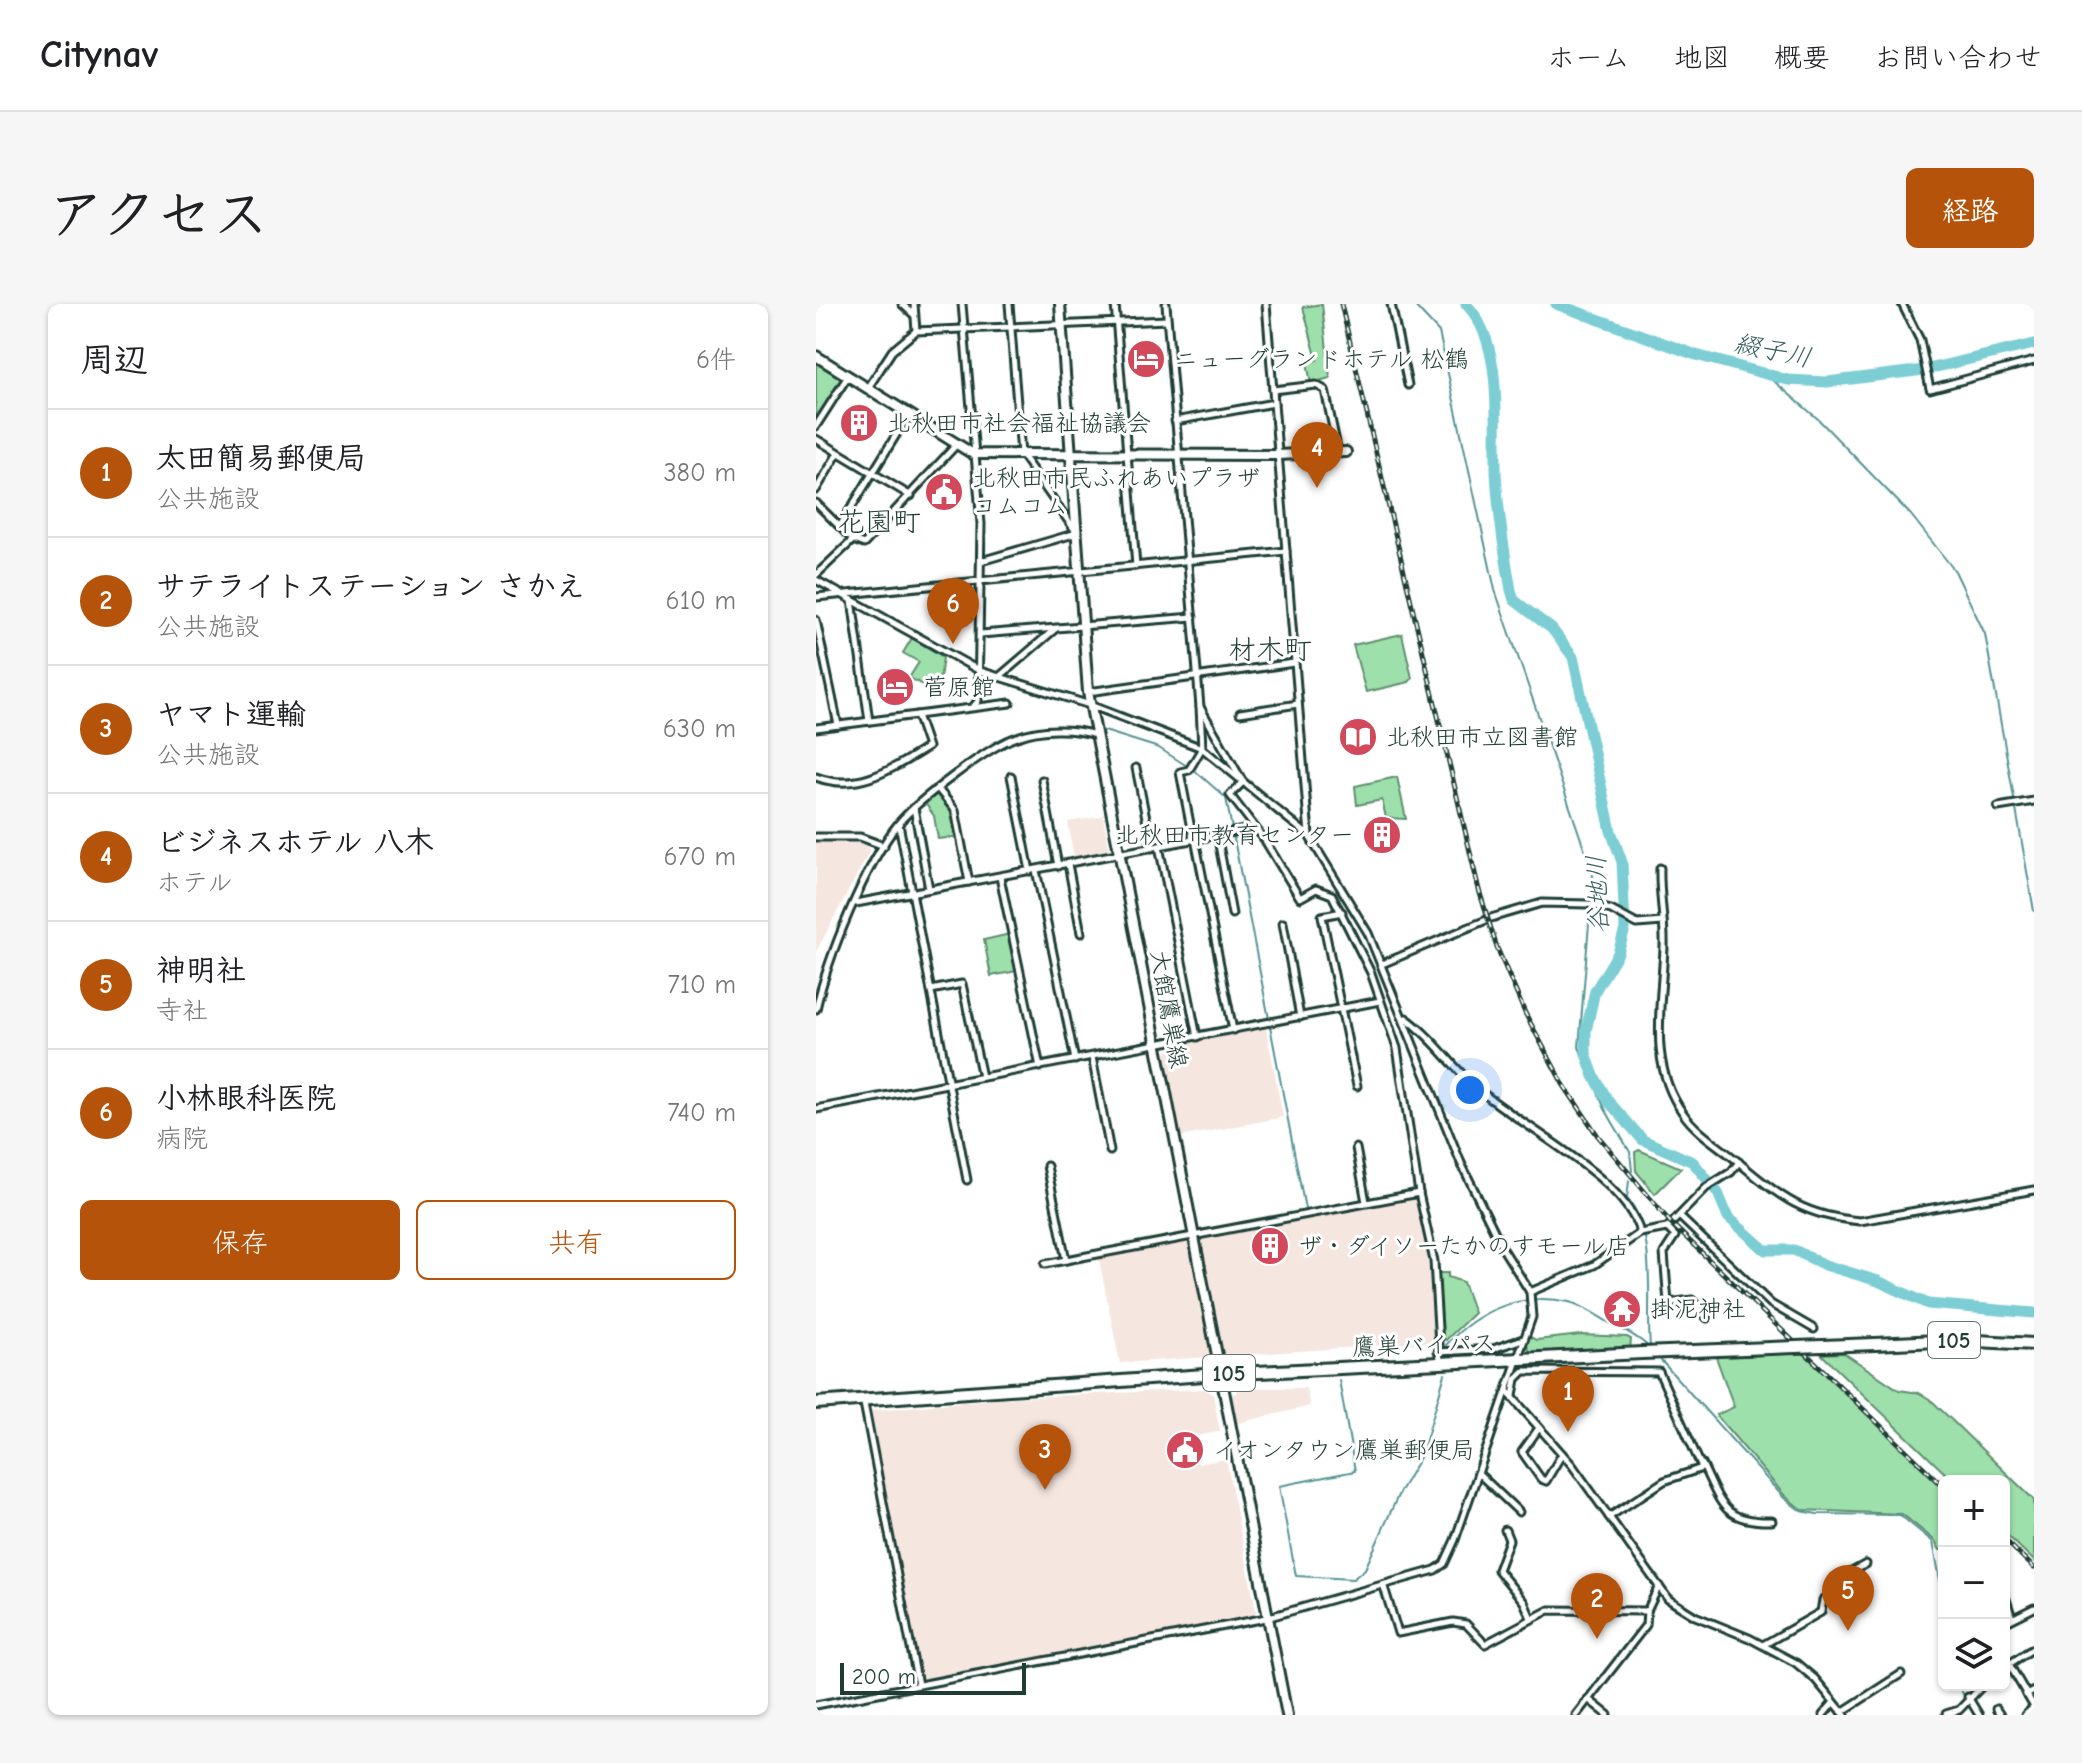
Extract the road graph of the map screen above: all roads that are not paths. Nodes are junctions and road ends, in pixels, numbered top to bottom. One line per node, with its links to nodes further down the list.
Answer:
1 (902, 304): 11 (street)
2 (914, 304): 11 (street)
3 (962, 304): 16 (street)
4 (1009, 304): 15 (street)
5 (1060, 304): 14 (main road, 大館鷹巣線)
6 (1115, 304): 13 (street)
7 (1166, 304): 12 (street)
8 (1266, 304): 23 (street)
9 (1391, 304): 21 (street)
10 (1902, 304): 19 (street)
11 (914, 315): 17 (street)
12 (1167, 320): 13 (street); 26 (street)
13 (1116, 321): 14 (street); 36 (street)
14 (1062, 323): 15 (street); 35 (main road, 大館鷹巣線)
15 (1011, 325): 16 (street); 33 (street)
16 (963, 328): 17 (street); 32 (street)
17 (916, 331): 22 (street)
18 (816, 356): 20 (main road)
19 (2034, 361)
20 (848, 376): 22 (main road); 27 (street)
21 (1408, 385)
22 (868, 388): 25 (main road)
23 (1273, 390): 24 (street); 30 (street)
24 (1274, 403): 26 (street); 37 (street)
25 (909, 413): 29 (main road); 38 (street)
26 (1175, 421): 34 (street)
27 (816, 426)
28 (816, 439): 31 (street)
29 (958, 442): 32 (main road); 40 (street)
30 (1342, 452): 37 (main road)
31 (838, 453): 38 (street); 39 (street)
32 (973, 454): 33 (main road); 46 (street)
33 (1021, 454): 35 (main road); 43 (street)
34 (1177, 454): 36 (main road); 37 (main road); 47 (street)
35 (1071, 455): 36 (main road); 43 (main road, 大館鷹巣線)
36 (1126, 455): 48 (street)
37 (1277, 455): 45 (street)
38 (870, 472): 40 (street); 42 (street)
39 (816, 490)
40 (911, 496): 44 (street)
41 (816, 503): 42 (street)
42 (840, 526): 44 (street)
43 (1077, 533): 46 (street); 49 (main road, 大館鷹巣線)
44 (853, 540): 50 (street)
45 (1286, 551): 47 (street); 60 (street)
46 (981, 561): 51 (street)
47 (1189, 561): 48 (street); 55 (street)
48 (1136, 566): 49 (street)
49 (1080, 572): 51 (street); 57 (main road, 大館鷹巣線)
50 (816, 578): 52 (street)
51 (982, 582): 52 (street); 59 (street)
52 (840, 594): 53 (street); 54 (street)
53 (816, 597)
54 (852, 600): 61 (street); 72 (street)
55 (1193, 617): 57 (street); 63 (street)
56 (816, 620): 73 (street)
57 (1084, 626): 58 (street); 64 (main road, 大館鷹巣線)
58 (1056, 628): 59 (street); 62 (street)
59 (981, 634): 61 (street)
60 (1294, 663): 63 (street); 66 (street)
61 (980, 671): 62 (street); 68 (street)
62 (999, 677): 67 (street)
63 (1198, 677): 64 (street); 69 (street)
64 (1088, 692): 67 (main road, 大館鷹巣線)
65 (1010, 703): 68 (street)
66 (1298, 704): 70 (street); 89 (street)
67 (1090, 705): 75 (main road, 大館鷹巣線); 76 (street)
68 (973, 707): 71 (street)
69 (1200, 707): 76 (street); 81 (street)
70 (1240, 713)
71 (917, 715): 72 (street); 79 (street)
72 (869, 721): 73 (street)
73 (838, 725): 74 (street)
74 (816, 728)
75 (1096, 731): 82 (street); 95 (main road, 大館鷹巣線)
76 (1202, 748): 81 (street); 91 (street)
77 (1136, 768): 94 (street)
78 (1011, 776): 99 (street)
79 (816, 777)
80 (1042, 780): 97 (street)
81 (1243, 782): 87 (street); 89 (street)
82 (938, 789): 85 (street); 101 (street)
83 (2034, 801): 84 (street)
84 (1998, 807)
85 (914, 808): 86 (street); 102 (street)
86 (898, 823): 92 (street); 103 (street)
87 (1255, 828): 88 (street); 105 (street)
88 (1217, 834): 91 (street); 106 (street)
89 (1309, 836): 110 (street)
90 (816, 837): 92 (street)
91 (1194, 839): 93 (street); 119 (street)
92 (882, 845): 104 (street)
93 (1159, 846): 94 (street); 120 (street)
94 (1152, 848): 95 (street)
95 (1120, 854): 96 (street); 121 (main road, 大館鷹巣線)
96 (1068, 864): 97 (street); 109 (street)
97 (1058, 866): 99 (street)
98 (1660, 868): 107 (street)
99 (1033, 870): 100 (street); 123 (street)
100 (1000, 877): 101 (street); 124 (street)
101 (969, 882): 102 (street)
102 (929, 889): 103 (street)
103 (912, 893): 104 (street); 113 (street)
104 (856, 903): 116 (street)
105 (1342, 912): 112 (street); 115 (street)
106 (1232, 914)
107 (1663, 922): 110 (street); 131 (street)
108 (1283, 923): 117 (street)
109 (1081, 933)
110 (1382, 964): 111 (street)
111 (1386, 977): 112 (street); 118 (street)
112 (1374, 981): 114 (street)
113 (931, 990): 125 (street); 126 (street)
114 (1380, 1001): 115 (street); 135 (street)
115 (1342, 1008): 117 (street); 127 (street)
116 (816, 1009)
117 (1300, 1017): 119 (street)
118 (1405, 1017): 139 (street); 143 (street)
119 (1233, 1030): 120 (street)
120 (1197, 1037): 121 (street)
121 (1155, 1045): 122 (street); 140 (main road, 大館鷹巣線)
122 (1092, 1057): 123 (street); 130 (street)
123 (1075, 1060): 124 (street)
124 (1040, 1067): 125 (street)
125 (982, 1077): 126 (street)
126 (949, 1084): 128 (street); 133 (street)
127 (1357, 1086)
128 (816, 1109)
129 (1356, 1148): 136 (street)
130 (1110, 1151)
131 (1739, 1162): 134 (street); 137 (street)
132 (1047, 1166): 141 (street)
133 (967, 1180)
134 (2034, 1190)
135 (1419, 1193): 136 (street); 148 (street)
136 (1366, 1203): 140 (street)
137 (1679, 1216): 138 (street); 145 (street)
138 (1667, 1228): 139 (street); 144 (street)
139 (1641, 1233): 143 (street)
140 (1192, 1235): 141 (street); 150 (main road, 大館鷹巣線)
141 (1066, 1260): 142 (street)
142 (1045, 1264)
143 (1530, 1292): 146 (street)
144 (1707, 1318)
145 (1814, 1329)
146 (1524, 1339): 148 (street); 149 (street)
147 (2034, 1344): 149 (highway, 鷹巣バイパス / 105, bridge)
148 (1439, 1358): 149 (highway, 鷹巣バイパス / 105); 150 (highway, 鷹巣バイパス / 105)
149 (1516, 1361): 151 (street)
150 (1218, 1374): 152 (highway, 鷹巣バイパス / 105); 169 (main road, 大館鷹巣線)
151 (1507, 1390): 153 (street); 158 (street)
152 (863, 1397): 154 (highway, 鷹巣バイパス / 105); 177 (street)
153 (1513, 1397): 155 (street); 157 (street)
154 (816, 1403)
155 (1539, 1428): 156 (street); 156 (street)
156 (1562, 1454): 160 (street)
157 (1702, 1463): 160 (street); 161 (street)
158 (1478, 1473): 159 (street); 165 (street)
159 (1519, 1512)
160 (1609, 1517): 164 (street)
161 (1772, 1521)
162 (1505, 1530): 170 (street)
163 (1866, 1564): 172 (street)
164 (1659, 1586): 167 (street); 172 (street)
165 (1384, 1587): 169 (street); 170 (street)
166 (2034, 1608): 171 (street)
167 (1647, 1611): 170 (street); 181 (street)
168 (2010, 1612): 171 (street)
169 (1266, 1618): 177 (street); 188 (main road, 大館鷹巣線)
170 (1531, 1618)
171 (2012, 1618)
172 (1763, 1645): 183 (street)
173 (2034, 1648): 174 (street)
174 (2010, 1663)
175 (2010, 1670): 180 (street)
176 (1901, 1674): 186 (street)
177 (918, 1685): 184 (street)
178 (1976, 1691): 182 (street)
179 (2034, 1691): 180 (street)
180 (2026, 1695): 185 (street)
181 (1588, 1699): 189 (street); 190 (street)
182 (1967, 1699): 187 (street); 192 (street)
183 (1834, 1702): 186 (street); 191 (street)
184 (816, 1705)
185 (2034, 1707): 193 (street)
186 (1844, 1713)
187 (1946, 1714)
188 (1287, 1715)
189 (1576, 1715)
190 (1608, 1715)
191 (1823, 1715)
192 (1979, 1715)
193 (2025, 1715)

